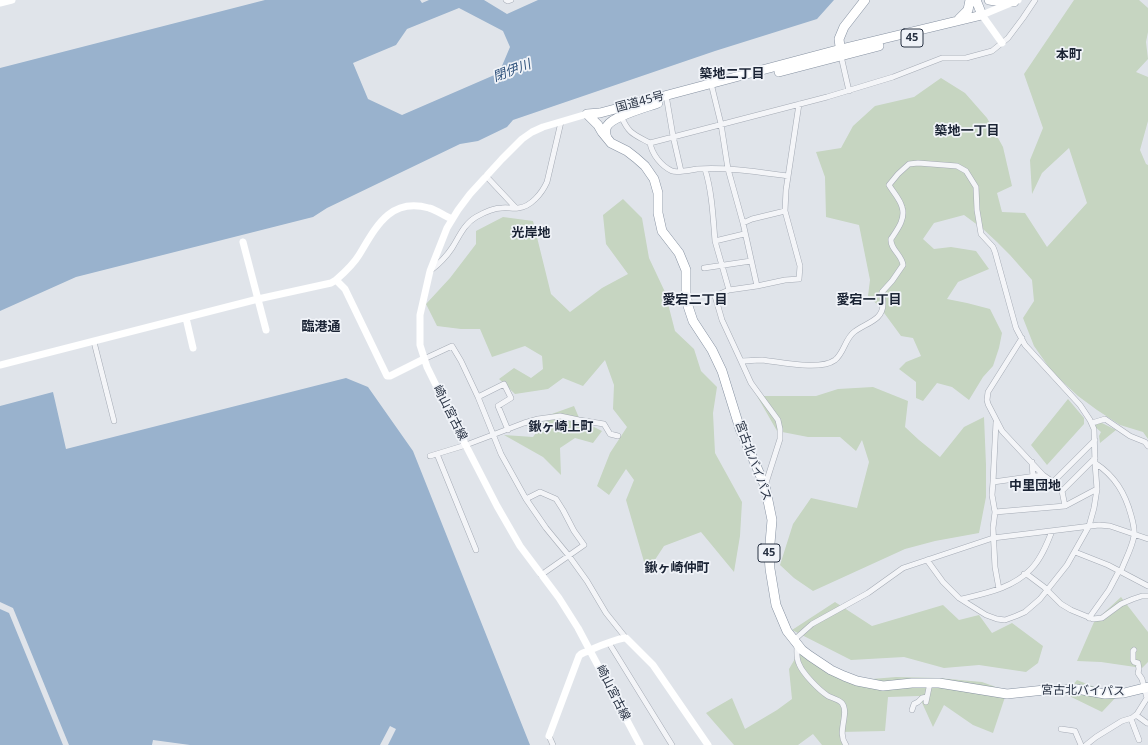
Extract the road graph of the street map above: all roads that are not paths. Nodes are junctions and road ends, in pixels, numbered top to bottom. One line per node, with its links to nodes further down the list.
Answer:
1 (12, 0): 10 (street)
2 (506, 0): 3 (street)
3 (511, 0)
4 (865, 0): 14 (highway)
5 (970, 0): 11 (highway); 12 (highway)
6 (976, 0): 11 (highway)
7 (989, 0): 9 (highway)
8 (1034, 0): 13 (street)
9 (1016, 1): 11 (street)
10 (0, 3)
11 (982, 15): 12 (highway, 国道45号 / 45); 13 (street); 14 (highway, 国道45号 / 45)
12 (958, 20): 14 (highway, 国道45号 / 45)
13 (1002, 43): 17 (street)
14 (841, 52): 16 (highway, 国道45号 / 45); 17 (street)
15 (708, 72): 16 (street)
16 (712, 87): 18 (highway, 国道45号 / 45); 25 (street)
17 (849, 90): 19 (street)
18 (667, 98): 20 (highway, 国道45号 / 45); 23 (highway, 国道45号 / 45); 26 (street)
19 (799, 104): 25 (street); 32 (street)
20 (641, 109): 22 (highway, 国道45号 / 45); 23 (highway, 45)
21 (587, 114): 23 (highway, 45); 23 (highway, 45); 24 (street, 崎山宮古線)
22 (621, 116): 23 (highway, 国道45号 / 45); 27 (street)
23 (604, 119): 74 (highway, 宮古北バイパス / 45)
24 (561, 122): 31 (street, 崎山宮古線); 33 (street)
25 (721, 124): 26 (street); 29 (street)
26 (673, 136): 27 (street); 30 (street)
27 (650, 143): 30 (street)
28 (705, 169): 29 (street); 30 (street); 38 (street)
29 (728, 169): 32 (street); 36 (street)
30 (681, 171)
31 (486, 176): 33 (street); 35 (street, 崎山宮古線)
32 (788, 176): 34 (street)
33 (516, 208): 43 (street)
34 (785, 211): 36 (street); 45 (street)
35 (452, 219): 43 (street, 崎山宮古線); 44 (street)
36 (743, 223): 37 (street)
37 (744, 234): 38 (street); 40 (street)
38 (715, 241): 41 (street)
39 (243, 242): 47 (street)
40 (751, 261): 41 (street); 45 (street)
41 (722, 266): 42 (street); 46 (street)
42 (704, 268)
43 (430, 271): 53 (street, 崎山宮古線)
44 (336, 280): 47 (street); 53 (street)
45 (757, 286): 46 (street)
46 (729, 290): 54 (street)
47 (258, 299): 48 (street); 49 (street)
48 (186, 318): 51 (street); 52 (street)
49 (266, 330)
50 (1022, 338): 54 (street); 58 (street); 59 (street)
51 (94, 342): 55 (street); 57 (street)
52 (193, 348)
53 (424, 359): 56 (street); 64 (street, 崎山宮古線)
54 (741, 361): 74 (street)
55 (0, 365)
56 (478, 397): 60 (street); 61 (street)
57 (114, 421)
58 (996, 421): 69 (street); 72 (street)
59 (1092, 423): 63 (street); 65 (street)
60 (508, 430): 61 (street); 62 (street)
61 (493, 435): 64 (street); 77 (street)
62 (618, 436)
63 (1095, 440): 68 (street); 73 (street)
64 (466, 446): 66 (street); 91 (street, 崎山宮古線)
65 (1148, 446)
66 (437, 454): 67 (street); 85 (street)
67 (430, 456)
68 (1095, 461): 75 (street); 76 (street); 82 (street)
69 (1032, 462): 70 (street); 71 (street)
70 (1042, 475): 71 (street); 73 (street)
71 (1033, 477): 72 (street)
72 (993, 482): 79 (street)
73 (1053, 482): 76 (street)
74 (765, 486): 99 (highway, 宮古北バイパス / 45)
75 (1097, 489): 78 (street); 80 (street)
76 (1062, 490): 78 (street)
77 (526, 499): 87 (street); 87 (street)
78 (1066, 506): 79 (street)
79 (995, 512): 83 (street)
80 (1089, 526): 81 (street); 82 (street); 86 (street)
81 (1052, 531): 83 (street); 90 (street)
82 (1134, 535): 84 (street); 89 (street)
83 (993, 538): 88 (street); 93 (street)
84 (1148, 539)
85 (476, 550)
86 (1075, 552): 89 (street); 94 (street)
87 (569, 556): 91 (street); 98 (street)
88 (927, 560): 96 (street); 99 (street)
89 (1120, 571): 92 (street); 97 (street)
90 (1024, 574): 93 (street); 94 (street)
91 (541, 575): 101 (street, 崎山宮古線)
92 (1148, 586)
93 (1000, 589): 96 (street)
94 (1048, 590): 96 (street); 97 (street)
95 (1148, 596): 97 (street)
96 (962, 599)
97 (1089, 618)
98 (626, 638): 100 (street); 115 (street)
99 (795, 642): 103 (highway, 宮古北バイパス / 45); 116 (street)
100 (609, 643): 101 (street); 114 (street)
101 (591, 650): 110 (street); 113 (street, 崎山宮古線)
102 (1134, 650): 104 (street)
103 (930, 683): 104 (highway, 宮古北バイパス / 45); 105 (street)
104 (1146, 688): 106 (street)
105 (912, 710)
106 (1136, 715): 107 (street); 108 (street)
107 (1130, 718): 111 (street); 118 (street)
108 (1147, 723)
109 (1061, 729): 117 (street)
110 (549, 736): 112 (street)
111 (1139, 740)
112 (553, 745)
113 (640, 745)
114 (672, 745)
115 (708, 745)
116 (846, 745)
117 (1081, 745)
118 (1086, 745)

